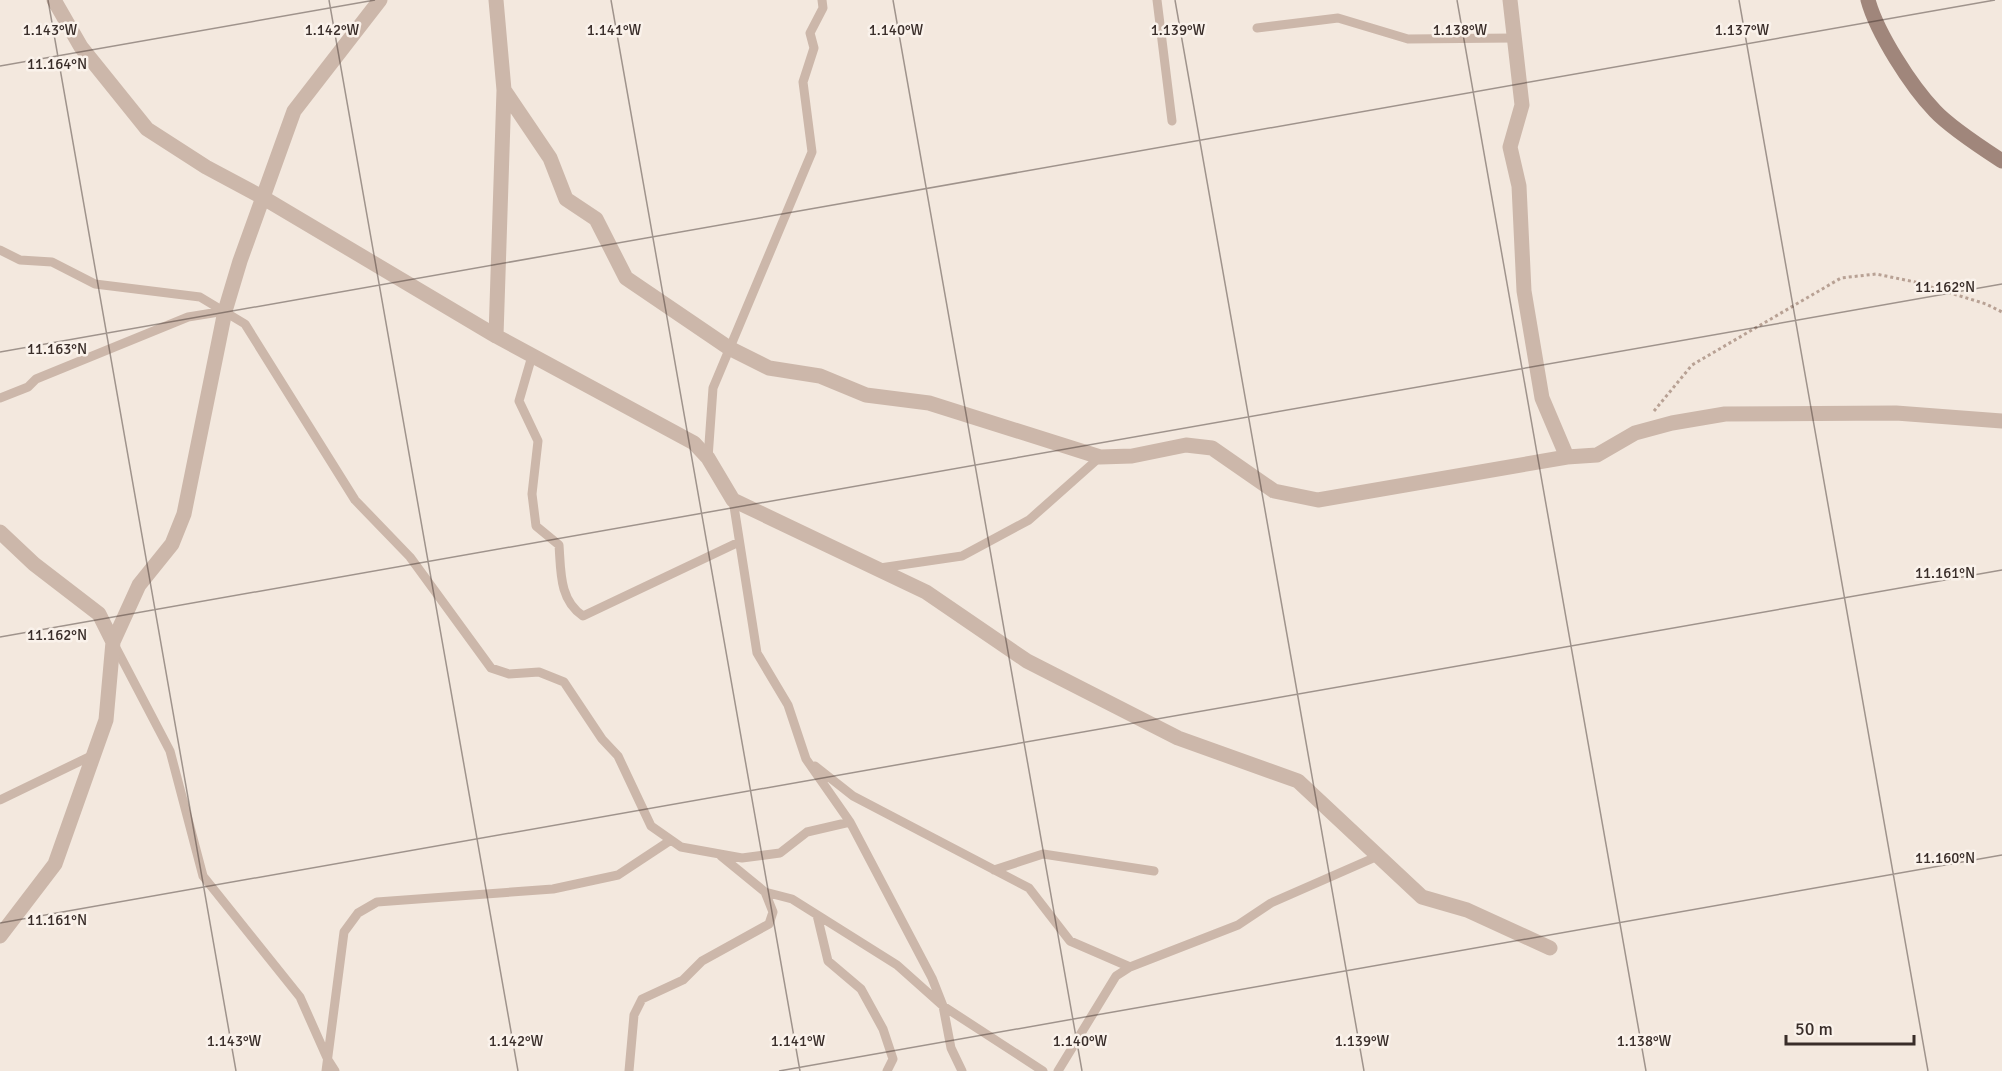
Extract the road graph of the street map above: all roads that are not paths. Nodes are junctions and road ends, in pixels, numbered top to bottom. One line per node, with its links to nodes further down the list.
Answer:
1 (54, 0): 13 (street)
2 (380, 0): 13 (street)
3 (496, 0): 10 (street)
4 (1157, 0): 11 (lane)
5 (1510, 0): 9 (street)
6 (1868, 0): 12 (street)
7 (824, 3): 17 (lane)
8 (1257, 28): 9 (lane)
9 (1514, 38): 22 (street)
10 (504, 90): 16 (street); 17 (street)
11 (1172, 121)
12 (2002, 161)
13 (262, 197): 15 (street); 16 (street)
14 (0, 250): 15 (lane)
15 (225, 311): 19 (lane); 28 (street); 33 (lane)
16 (496, 336): 18 (street)
17 (729, 348): 21 (street); 23 (lane)
18 (532, 356): 23 (street); 26 (lane)
19 (0, 398)
20 (2002, 421): 22 (street)
21 (1100, 457): 22 (street); 27 (lane)
22 (1567, 457)
23 (708, 458): 24 (street)
24 (734, 500): 26 (lane); 27 (street)
25 (0, 532): 28 (street)
26 (739, 542): 30 (lane)
27 (877, 569): 35 (street)
28 (113, 642): 29 (street); 44 (lane)
29 (93, 755): 31 (lane); 40 (street)
30 (806, 759): 32 (lane); 36 (lane)
31 (0, 800)
32 (850, 822): 34 (lane); 43 (lane)
33 (671, 840): 34 (lane); 44 (lane)
34 (720, 854): 38 (lane)
35 (1378, 856): 41 (street); 42 (lane)
36 (994, 870): 37 (lane); 42 (lane)
37 (1154, 871)
38 (765, 892): 39 (lane); 47 (lane)
39 (817, 915): 43 (lane); 48 (lane)
40 (0, 936)
41 (1550, 948)
42 (1130, 967): 51 (lane)
43 (943, 1006): 49 (lane); 50 (lane)
44 (328, 1060): 45 (lane); 46 (lane)
45 (326, 1071)
46 (335, 1071)
47 (629, 1071)
48 (887, 1071)
49 (962, 1071)
50 (1042, 1071)
51 (1058, 1071)

